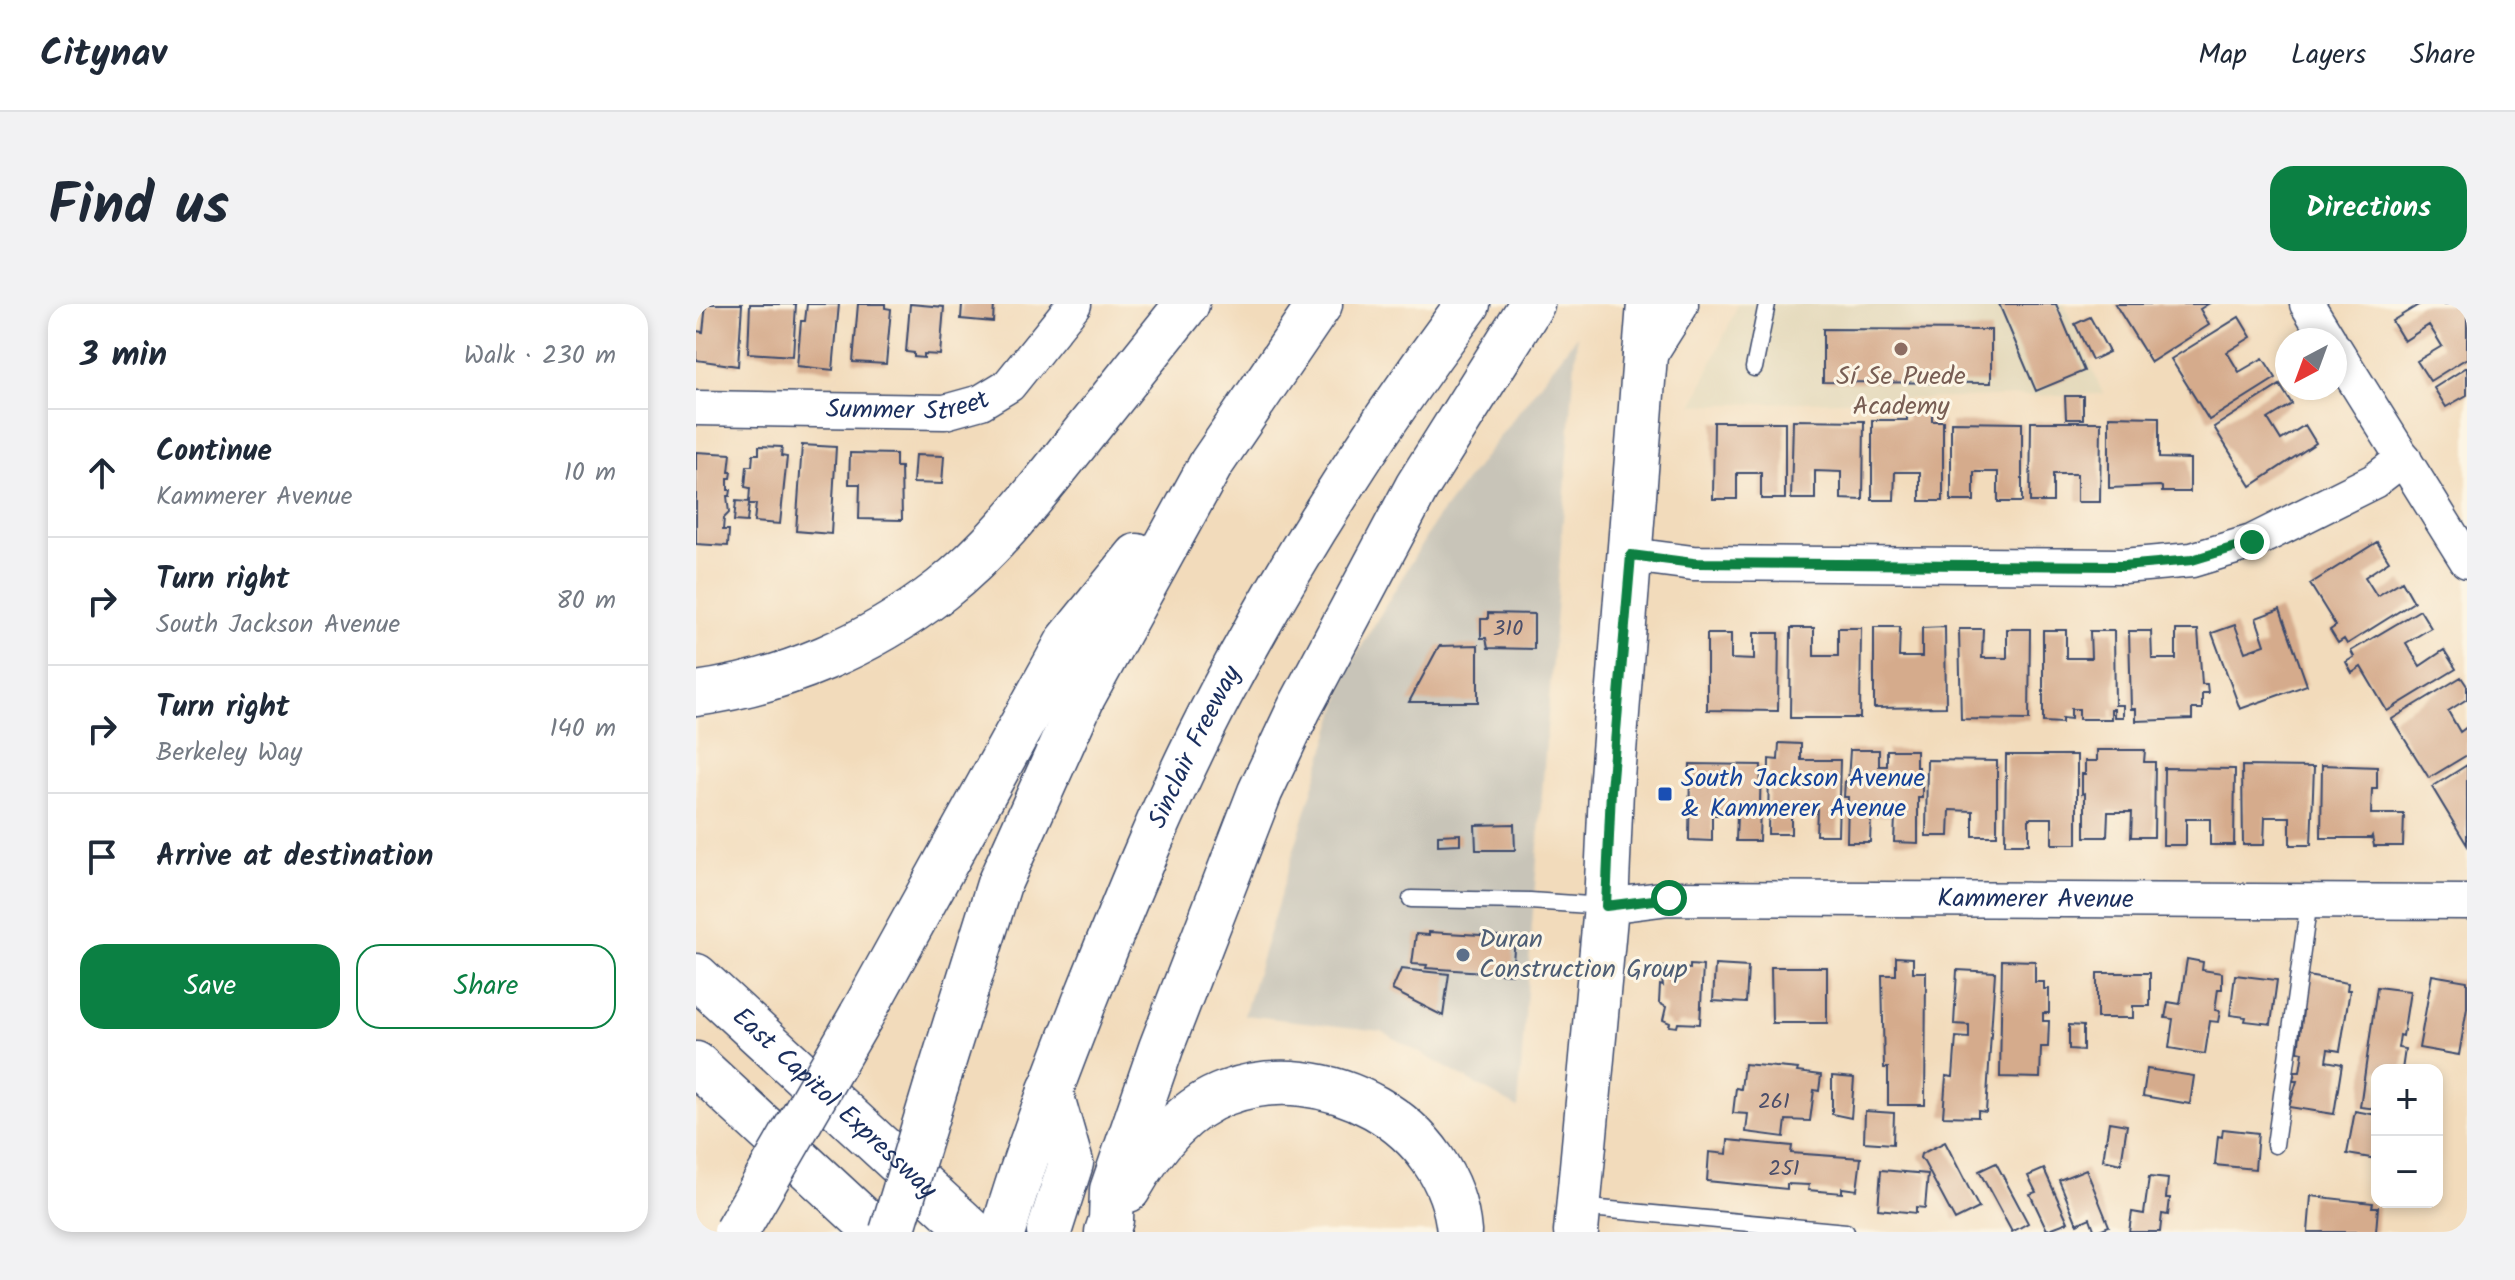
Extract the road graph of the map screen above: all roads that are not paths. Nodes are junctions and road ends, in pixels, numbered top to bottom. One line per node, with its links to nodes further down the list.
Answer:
1 (1074, 304): 14 (street, Summer Street)
2 (1187, 304): 19 (main road)
3 (1320, 304): 16 (main road)
4 (1468, 304): 26 (main road, Sinclair Freeway)
5 (1532, 304): 30 (main road)
6 (1649, 304): 11 (main road)
7 (1676, 304): 11 (main road)
8 (1767, 304): 12 (lane)
9 (2307, 304): 10 (street)
10 (2322, 328)
11 (1645, 353): 17 (main road)
12 (1754, 368)
13 (2347, 368): 15 (street)
14 (696, 408)
15 (2404, 458): 17 (street); 18 (street)
16 (1211, 464): 31 (main road, bridge); 33 (main road, bridge)
17 (1631, 555): 23 (main road)
18 (2467, 561)
19 (696, 694)
20 (1411, 899): 23 (lane)
21 (2309, 901): 22 (street, Kammerer Avenue); 23 (street, Kammerer Avenue); 27 (lane)
22 (2467, 902)
23 (1606, 906): 29 (main road)
24 (696, 976): 34 (main road, East Capitol Expressway)
25 (696, 1064): 32 (main road)
26 (1050, 1090): 28 (main road); 35 (main road, Sinclair Freeway)
27 (2275, 1145)
28 (1054, 1215)
29 (1577, 1220): 37 (lane)
30 (1109, 1226): 36 (main road)
31 (736, 1232)
32 (877, 1232)
33 (892, 1232)
34 (973, 1232)
35 (1003, 1232)
36 (1459, 1232)
37 (1846, 1232)

